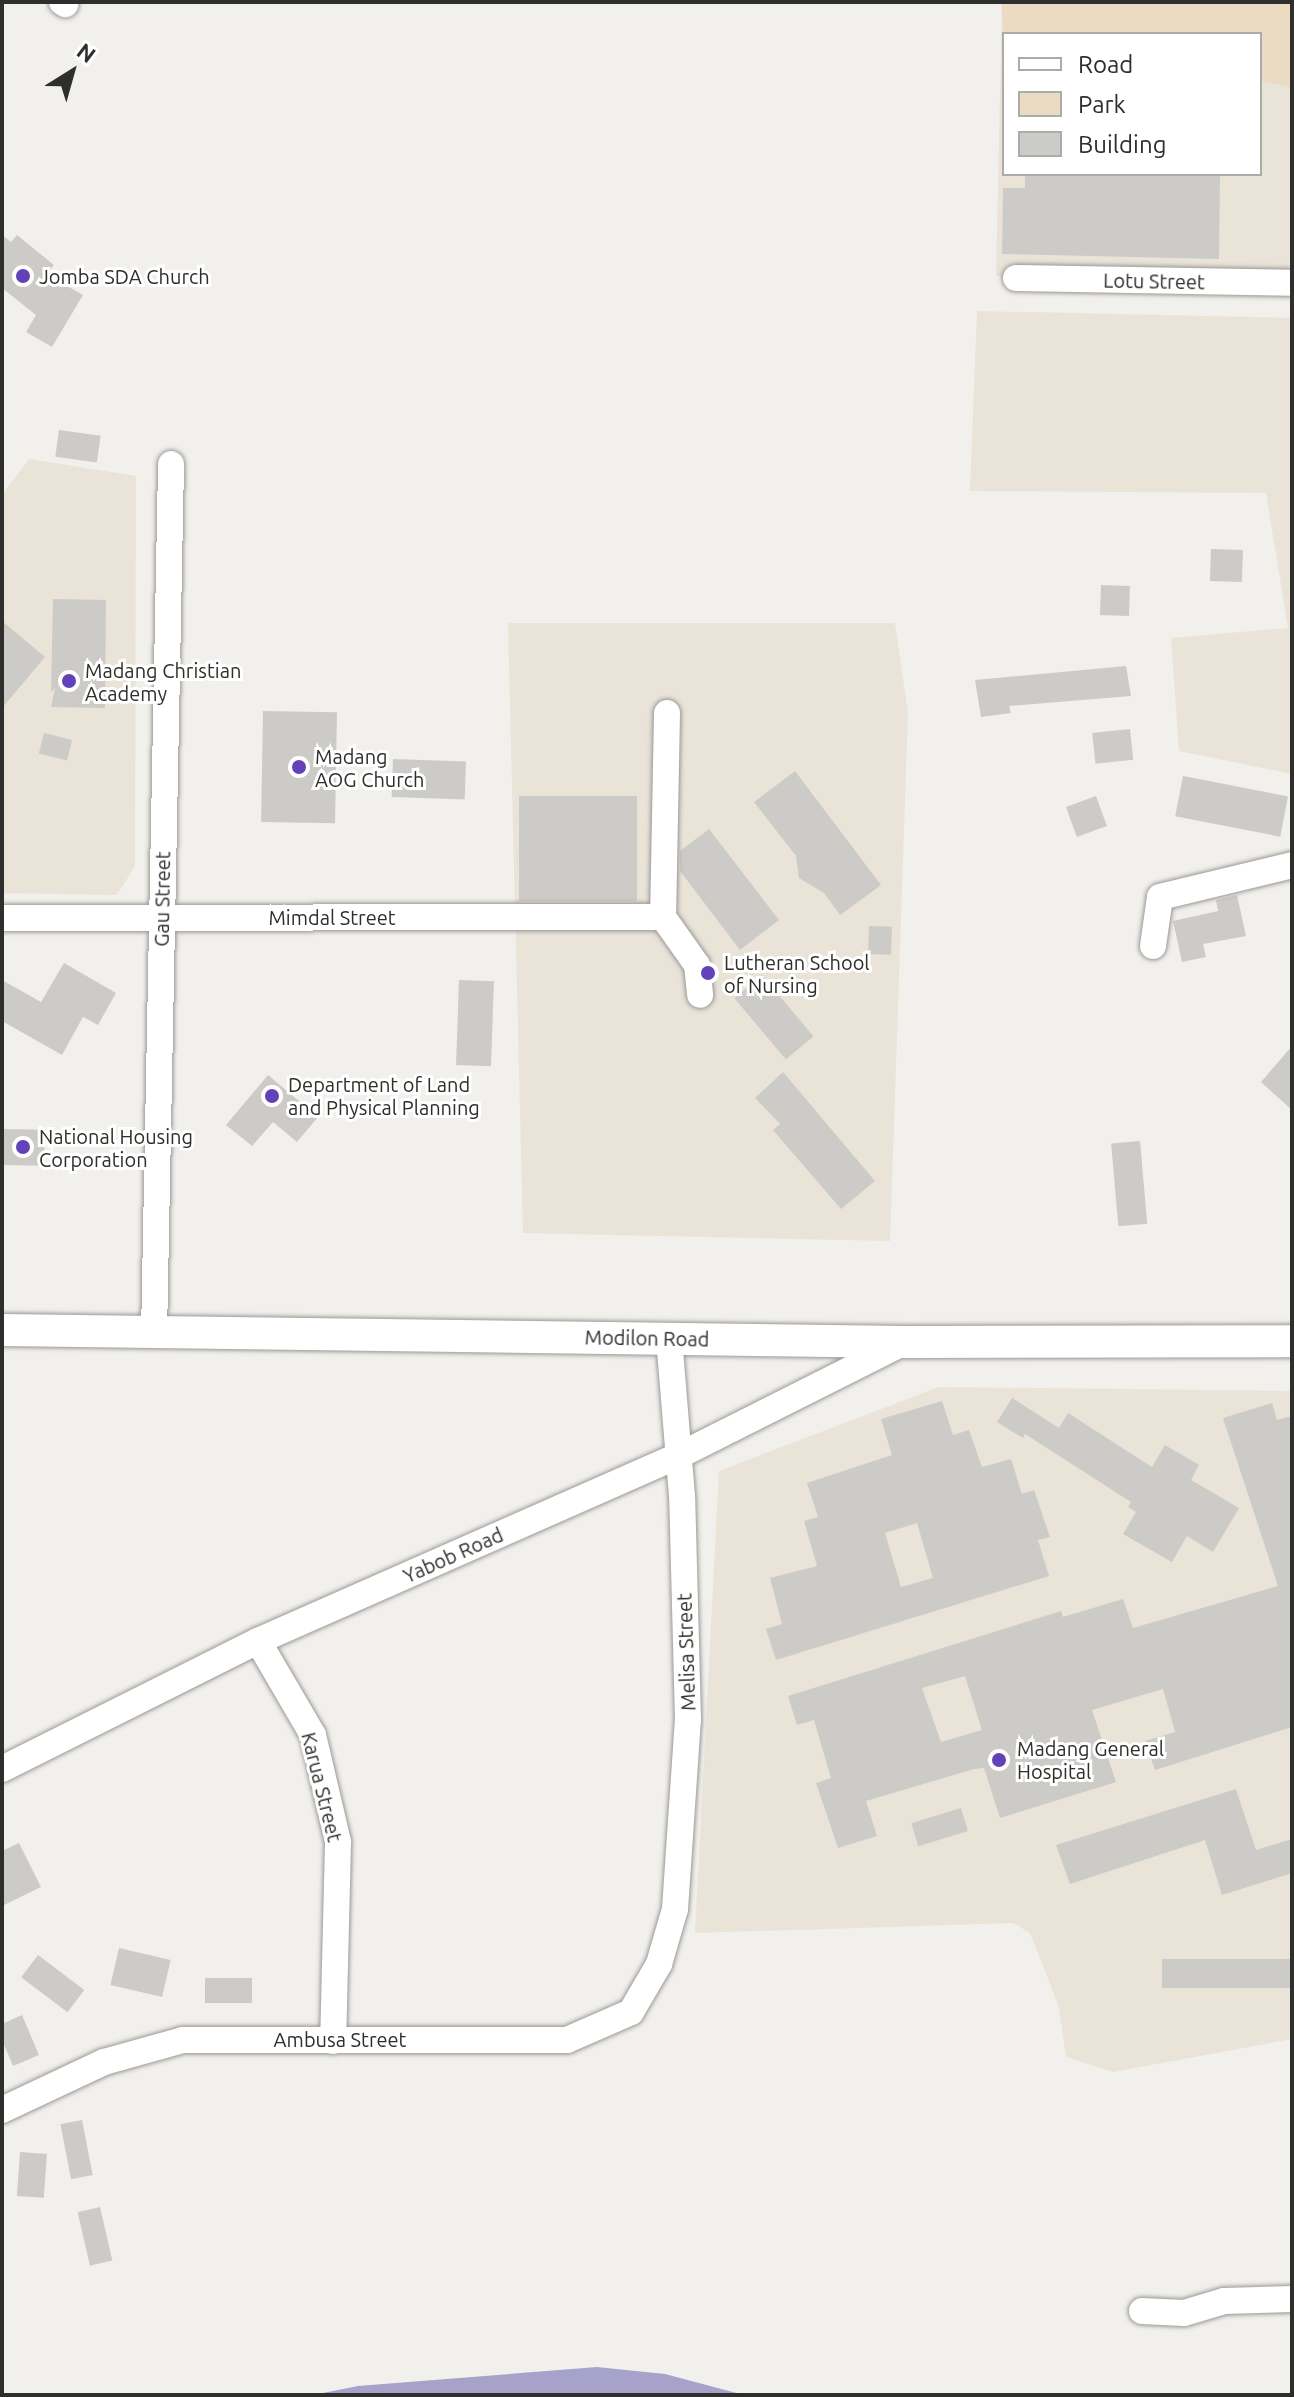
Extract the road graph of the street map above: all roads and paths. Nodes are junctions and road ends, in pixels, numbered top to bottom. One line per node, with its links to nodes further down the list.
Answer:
1 (1016, 278): 2 (street, Lotu Street)
2 (1292, 283)
3 (171, 464): 8 (street, Gau Street)
4 (667, 713): 6 (street)
5 (1292, 865): 9 (street)
6 (663, 917): 8 (street, Mimdal Street); 10 (street)
7 (2, 918): 8 (street, Mimdal Street)
8 (162, 918): 12 (street, Gau Street)
9 (1153, 946)
10 (700, 995)
11 (2, 1330): 12 (main road, Modilon Road)
12 (154, 1335): 13 (main road, Modilon Road)
13 (669, 1338): 15 (main road, Modilon Road); 16 (street, Melisa Street)
14 (1292, 1341): 15 (main road, Modilon Road)
15 (905, 1342): 16 (street, Yabob Road)
16 (676, 1457): 17 (street, Yabob Road); 19 (street, Melisa Street)
17 (258, 1641): 18 (street, Yabob Road); 20 (street, Karua Street)
18 (2, 1769)
19 (659, 1964): 20 (street, Ambusa Street)
20 (333, 2041): 21 (street, Ambusa Street)
21 (2, 2110)
22 (1292, 2299): 23 (street)
23 (1142, 2311)

